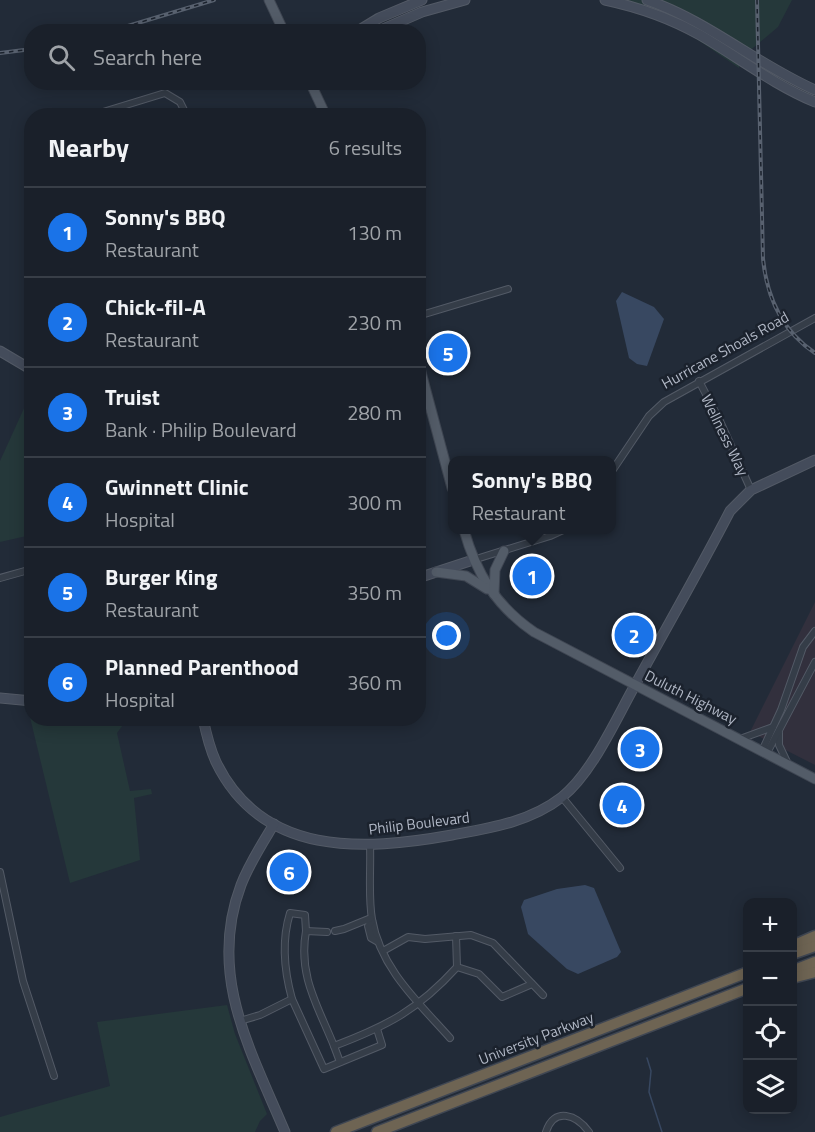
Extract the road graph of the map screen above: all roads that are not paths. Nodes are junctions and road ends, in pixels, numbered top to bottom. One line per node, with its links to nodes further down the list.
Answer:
1 (422, 0): 7 (street)
2 (465, 0): 8 (street)
3 (605, 0): 11 (street)
4 (647, 0): 10 (street)
5 (270, 1): 6 (main road)
6 (280, 24)
7 (369, 24)
8 (394, 24)
9 (314, 90): 14 (main road)
10 (815, 90)
11 (815, 102)
12 (116, 108): 13 (street)
13 (183, 108)
14 (322, 108)
15 (508, 289): 16 (street)
16 (426, 314)
17 (815, 318): 20 (street, Hurricane Shoals Road)
18 (0, 351): 19 (street)
19 (24, 365)
20 (699, 381): 23 (street, Hurricane Shoals Road); 25 (street, Wellness Way)
21 (426, 400): 24 (main road)
22 (815, 460): 25 (street)
23 (616, 465)
24 (448, 472)
25 (750, 490): 37 (street, Philip Boulevard)
26 (465, 534): 29 (main road, Duluth Highway)
27 (554, 534): 28 (street)
28 (504, 551): 29 (street); 34 (main road)
29 (473, 560): 31 (street); 34 (main road, Duluth Highway)
30 (24, 571): 33 (street)
31 (436, 572): 32 (street); 34 (main road)
32 (426, 575)
33 (0, 578)
34 (494, 594): 37 (main road, Duluth Highway)
35 (815, 631): 42 (street)
36 (815, 662): 42 (street)
37 (634, 685): 44 (main road, Duluth Highway); 48 (street, Philip Boulevard)
38 (0, 698): 39 (street)
39 (24, 700)
40 (205, 726): 43 (street, Philip Boulevard)
41 (207, 726): 43 (street)
42 (776, 728): 44 (street); 45 (street); 46 (street)
43 (206, 732): 49 (street, Philip Boulevard)
44 (740, 740): 45 (main road, Duluth Highway)
45 (764, 752): 46 (main road, Duluth Highway)
46 (788, 764): 47 (main road, Duluth Highway)
47 (815, 779)
48 (562, 797): 50 (street, Philip Boulevard); 51 (street)
49 (274, 825): 50 (street, Philip Boulevard); 76 (street)
50 (370, 845): 53 (street)
51 (620, 868)
52 (0, 872): 81 (street)
53 (372, 919): 55 (street); 61 (street)
54 (306, 931): 56 (street); 74 (street); 79 (street)
55 (335, 931)
56 (327, 932)
57 (456, 936): 61 (street); 65 (street); 70 (street)
58 (815, 936): 59 (highway)
59 (797, 944)
60 (815, 946): 62 (highway)
61 (383, 951): 75 (street)
62 (797, 952)
63 (815, 962): 66 (highway)
64 (743, 966): 73 (highway)
65 (457, 967): 70 (street); 75 (street)
66 (797, 969)
67 (815, 972): 69 (highway)
68 (743, 974): 73 (highway, University Parkway)
69 (797, 977)
70 (532, 984): 72 (street)
71 (743, 990): 84 (highway, University Parkway)
72 (543, 995)
73 (680, 998): 83 (highway, University Parkway)
74 (292, 999): 76 (street); 80 (street)
75 (419, 1003): 77 (street); 78 (street)
76 (239, 1019): 82 (street)
77 (377, 1029): 79 (street); 80 (street)
78 (450, 1038)
79 (334, 1046): 80 (street)
80 (340, 1062)
81 (54, 1076)
82 (285, 1132)
83 (336, 1132)
84 (377, 1132)
85 (546, 1132): 86 (street)
86 (589, 1132)

